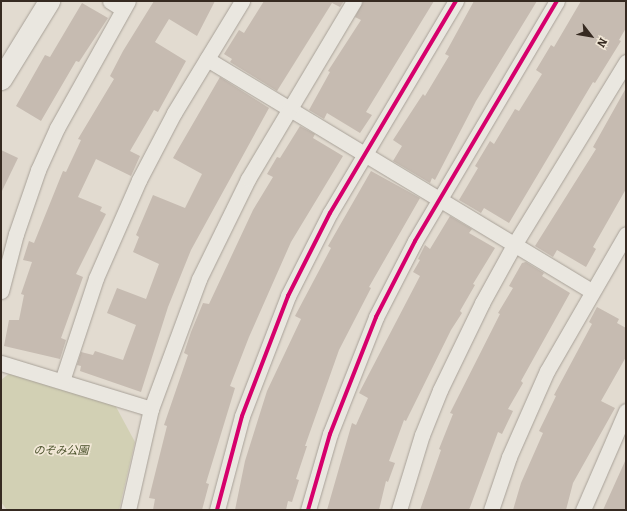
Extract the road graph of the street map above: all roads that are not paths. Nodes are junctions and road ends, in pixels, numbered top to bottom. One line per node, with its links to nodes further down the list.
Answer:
1 (48, 1): 10 (street)
2 (110, 1): 7 (street)
3 (242, 1): 8 (street)
4 (354, 1): 11 (street)
5 (456, 1): 12 (street)
6 (558, 1): 13 (street)
7 (126, 5): 17 (street)
8 (207, 59): 11 (street); 19 (street)
9 (626, 62): 15 (street)
10 (1, 79)
11 (289, 109): 12 (street); 20 (street)
12 (363, 154): 13 (street); 23 (street)
13 (440, 200): 15 (street); 24 (street)
14 (626, 234): 16 (street)
15 (514, 245): 16 (street); 25 (street)
16 (592, 290): 26 (street)
17 (1, 292)
18 (1, 363): 19 (street)
19 (62, 381): 20 (street)
20 (151, 409): 22 (street)
21 (626, 411): 27 (street)
22 (128, 510)
23 (217, 510)
24 (308, 510)
25 (399, 510)
26 (491, 510)
27 (583, 510)

